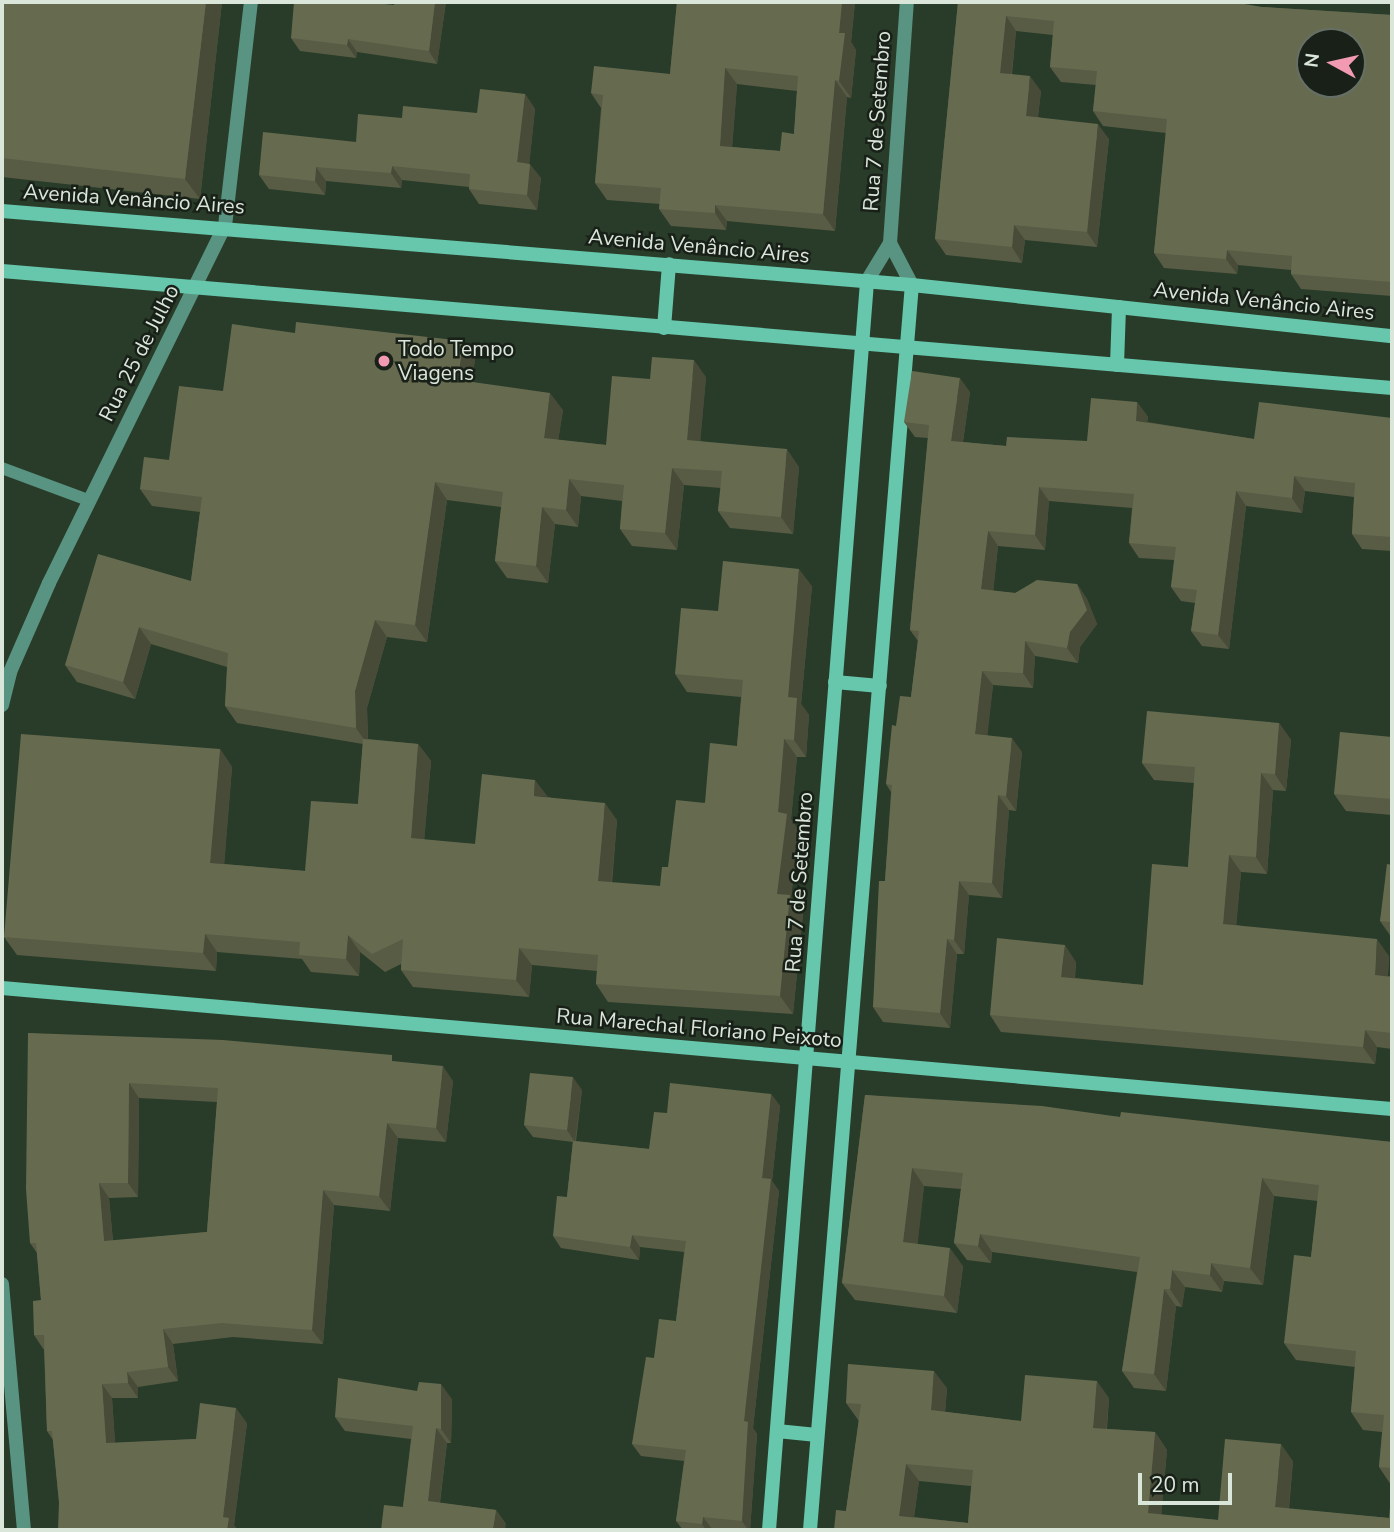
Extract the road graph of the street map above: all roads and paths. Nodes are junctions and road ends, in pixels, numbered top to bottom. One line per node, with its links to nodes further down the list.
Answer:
1 (251, 2): 4 (street, Rua 25 de Julho)
2 (907, 2): 5 (street, Rua 7 de Setembro)
3 (2, 211): 4 (street, Avenida Venâncio Aires)
4 (225, 226): 6 (street, Avenida Venâncio Aires); 10 (street, Rua 25 de Julho)
5 (890, 243): 8 (street, Rua 7 de Setembro); 9 (street, Rua 7 de Setembro)
6 (669, 264): 8 (street, Avenida Venâncio Aires); 12 (street)
7 (2, 271): 10 (street)
8 (867, 281): 9 (street, Avenida Venâncio Aires); 14 (street, Rua 7 de Setembro)
9 (912, 285): 11 (street, Avenida Venâncio Aires); 15 (street)
10 (195, 289): 12 (street); 19 (street, Rua 25 de Julho)
11 (1119, 307): 13 (street, Avenida Venâncio Aires); 16 (street)
12 (664, 328): 14 (street)
13 (1392, 336)
14 (862, 344): 15 (street); 20 (street, Rua 7 de Setembro)
15 (908, 348): 16 (street); 21 (street)
16 (1117, 365): 17 (street)
17 (1392, 388)
18 (2, 468): 19 (lane)
19 (88, 500): 22 (street, Rua 25 de Julho)
20 (835, 681): 21 (street); 24 (street, Rua 7 de Setembro)
21 (880, 686): 25 (street)
22 (2, 705)
23 (2, 988): 24 (street, Rua Marechal Floriano Peixoto)
24 (806, 1058): 25 (street, Rua Marechal Floriano Peixoto); 28 (street, Rua 7 de Setembro)
25 (848, 1062): 26 (street, Rua Marechal Floriano Peixoto); 29 (street)
26 (1392, 1109)
27 (2, 1284): 30 (street)
28 (777, 1431): 29 (street); 31 (street, Rua 7 de Setembro)
29 (817, 1434): 32 (street)
30 (24, 1530)
31 (769, 1530)
32 (810, 1530)

